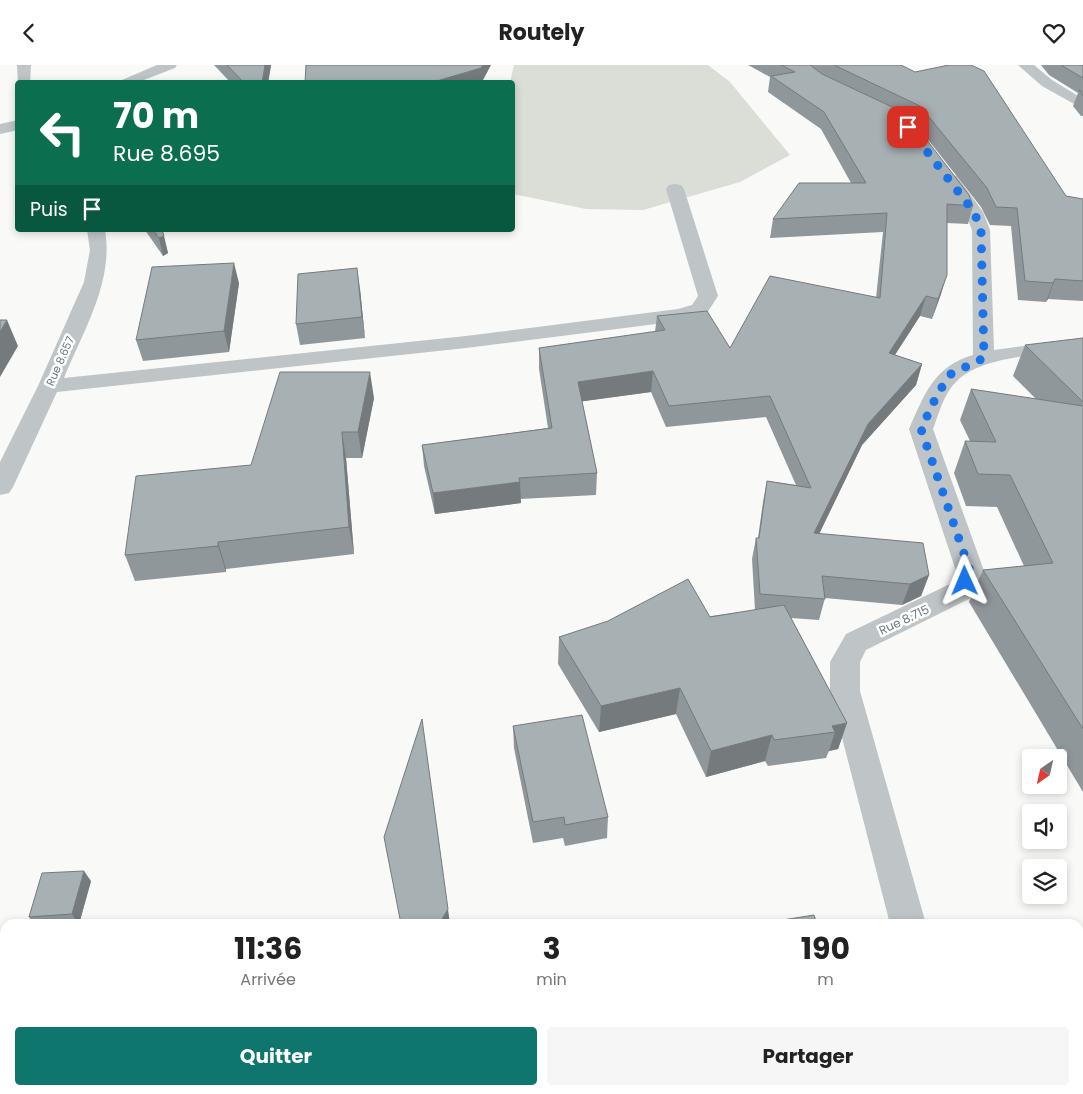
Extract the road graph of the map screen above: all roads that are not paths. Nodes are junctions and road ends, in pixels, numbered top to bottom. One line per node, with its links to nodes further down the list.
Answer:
1 (24, 65): 4 (street)
2 (170, 65): 5 (street)
3 (1025, 65): 6 (street)
4 (23, 80)
5 (130, 80)
6 (1083, 105)
7 (15, 126): 8 (street)
8 (0, 129)
9 (939, 164): 13 (street)
10 (675, 189): 14 (street)
11 (96, 232): 14 (street, Rue 8.657)
12 (1083, 344): 13 (street, Rue 8.715)
13 (984, 358): 16 (street, Rue 8.715)
14 (49, 386): 15 (street, Rue 8.657)
15 (0, 487)
16 (907, 919)

